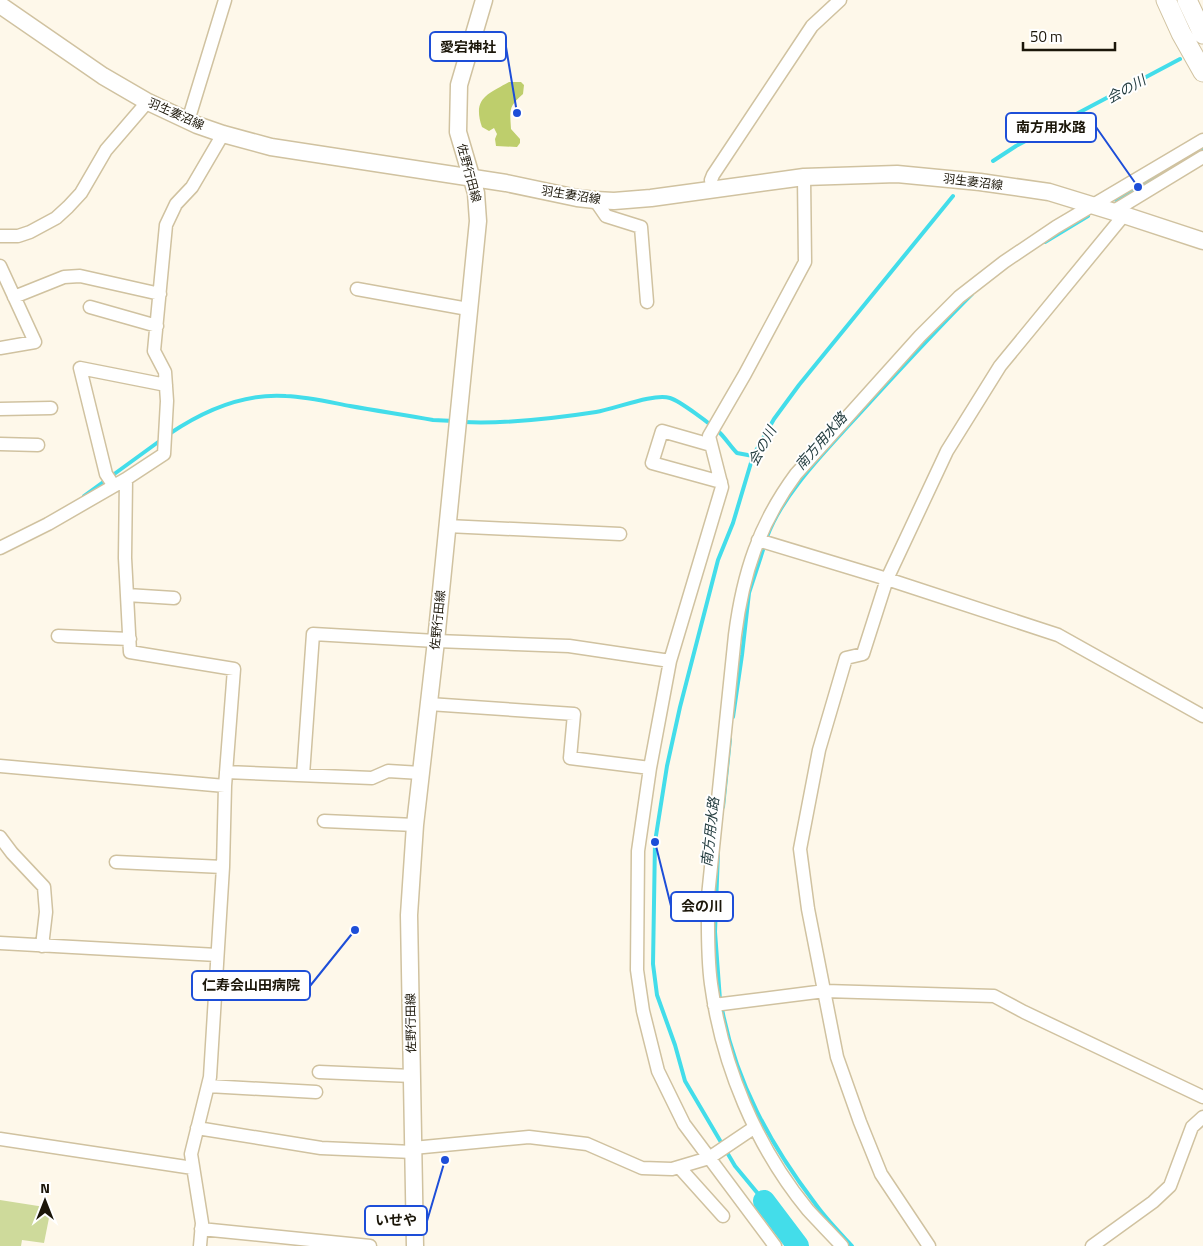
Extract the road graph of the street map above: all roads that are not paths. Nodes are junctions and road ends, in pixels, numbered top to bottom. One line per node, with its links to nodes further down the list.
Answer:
1 (225, 0): 10 (street)
2 (484, 0): 15 (main road, 佐野行田線)
3 (840, 0): 16 (street)
4 (1166, 0): 8 (highway)
5 (1187, 0): 7 (highway)
6 (0, 5): 9 (main road, 羽生妻沼線)
7 (1203, 34)
8 (1203, 72)
9 (146, 101): 10 (main road, 羽生妻沼線); 20 (street)
10 (188, 121): 11 (main road, 羽生妻沼線)
11 (223, 134): 15 (main road, 羽生妻沼線); 24 (street)
12 (1203, 140): 18 (street)
13 (1203, 157): 19 (street)
14 (804, 177): 16 (main road, 羽生妻沼線); 18 (main road, 羽生妻沼線); 36 (street)
15 (471, 178): 17 (main road, 羽生妻沼線); 28 (main road, 佐野行田線)
16 (713, 190): 17 (main road, 羽生妻沼線)
17 (595, 200): 26 (street)
18 (1091, 205): 19 (main road, 羽生妻沼線); 42 (street)
19 (1119, 213): 21 (main road, 羽生妻沼線); 44 (street)
20 (0, 236)
21 (1203, 241)
22 (0, 266): 25 (street)
23 (357, 289): 28 (street)
24 (160, 294): 25 (street); 29 (street)
25 (14, 297): 30 (street)
26 (646, 302)
27 (90, 307): 29 (street)
28 (468, 309): 40 (main road, 佐野行田線)
29 (157, 326): 31 (street)
30 (0, 348)
31 (166, 385): 37 (street); 39 (street)
32 (52, 408): 33 (street)
33 (0, 409)
34 (0, 444): 35 (street)
35 (38, 445)
36 (711, 445): 38 (street); 38 (street)
37 (126, 479): 39 (street); 45 (street)
38 (720, 482): 50 (street)
39 (114, 486): 43 (street)
40 (447, 526): 41 (street); 49 (main road, 佐野行田線)
41 (620, 534)
42 (758, 540): 44 (street); 68 (street)
43 (0, 548)
44 (888, 579): 52 (street); 67 (street)
45 (127, 595): 46 (street); 48 (street)
46 (174, 598)
47 (58, 636): 48 (street)
48 (130, 639): 55 (street)
49 (436, 641): 50 (street); 51 (main road, 佐野行田線); 57 (street)
50 (670, 661): 54 (street)
51 (429, 704): 54 (street); 56 (main road, 佐野行田線)
52 (1203, 716)
53 (0, 766): 58 (street)
54 (650, 768): 79 (street)
55 (226, 772): 57 (street); 58 (street)
56 (421, 773): 57 (street); 60 (main road, 佐野行田線)
57 (303, 775)
58 (225, 786): 63 (street)
59 (324, 821): 60 (street)
60 (415, 825): 70 (main road, 佐野行田線)
61 (0, 837): 65 (street)
62 (116, 862): 63 (street)
63 (223, 868): 66 (street)
64 (0, 943): 65 (street)
65 (42, 946): 66 (street)
66 (217, 955): 71 (street)
67 (825, 991): 68 (street); 73 (street); 89 (street)
68 (714, 1005): 75 (street)
69 (319, 1072): 70 (street)
70 (412, 1076): 78 (main road, 佐野行田線)
71 (208, 1086): 72 (street); 76 (street)
72 (316, 1092)
73 (1203, 1097)
74 (1203, 1116): 90 (street)
75 (755, 1127): 79 (street); 88 (street)
76 (197, 1128): 78 (street); 81 (street)
77 (0, 1139): 81 (street)
78 (413, 1150): 80 (street); 86 (main road, 佐野行田線)
79 (709, 1158): 80 (street); 87 (street)
80 (679, 1167): 82 (street)
81 (193, 1168): 83 (street)
82 (723, 1216)
83 (201, 1229): 84 (street); 85 (street)
84 (200, 1246)
85 (370, 1246)
86 (415, 1246)
87 (775, 1246)
88 (842, 1246)
89 (929, 1246)
90 (1092, 1246)

